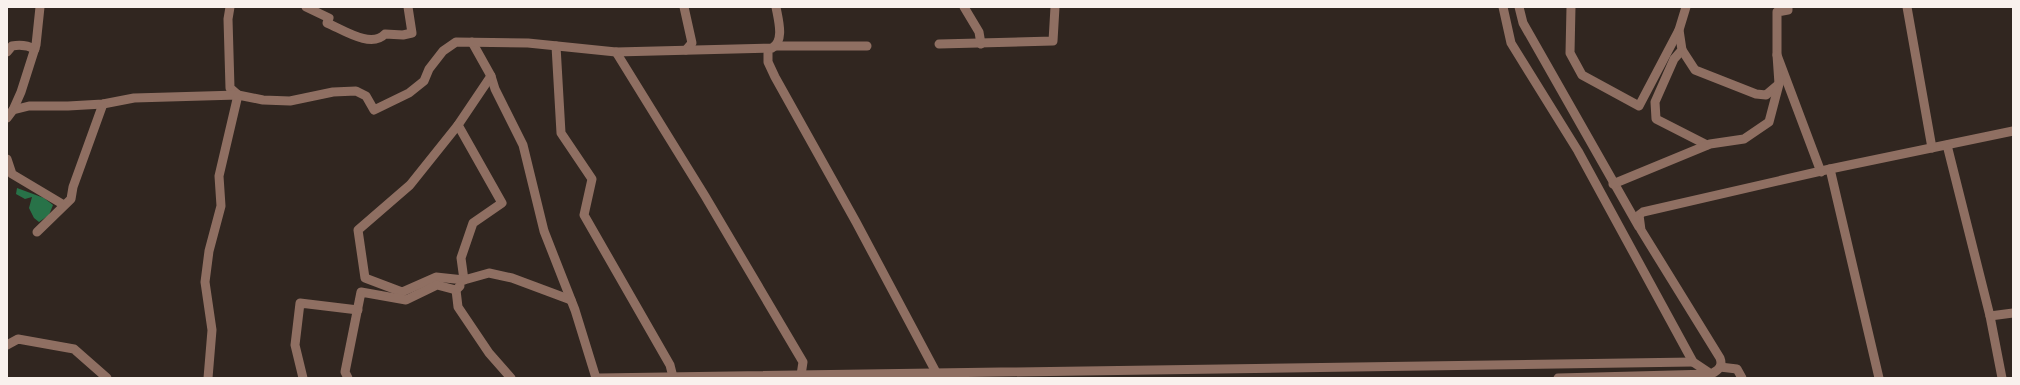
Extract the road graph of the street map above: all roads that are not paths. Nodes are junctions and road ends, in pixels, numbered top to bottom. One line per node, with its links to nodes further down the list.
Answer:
1 (40, 7): 23 (street)
2 (230, 7): 31 (street)
3 (306, 7): 4 (street)
4 (408, 7)
5 (684, 7): 24 (street)
6 (776, 7): 22 (street)
7 (964, 7): 19 (street)
8 (1055, 7): 19 (street)
9 (1503, 7): 54 (street)
10 (1519, 7): 43 (street)
11 (1571, 7): 16 (street)
12 (1686, 7): 16 (street)
13 (1788, 7): 15 (street)
14 (1907, 7): 39 (street)
15 (1777, 10): 28 (street)
16 (1679, 30): 25 (street)
17 (472, 42): 20 (street); 29 (street); 31 (street)
18 (938, 44): 19 (street)
19 (981, 44)
20 (556, 46): 27 (street); 59 (street)
21 (867, 46): 22 (street)
22 (772, 48): 24 (street); 56 (street)
23 (35, 49): 26 (street); 33 (street)
24 (686, 50): 27 (street)
25 (1682, 50): 30 (street); 37 (street)
26 (7, 52)
27 (616, 52): 58 (street)
28 (1777, 55): 30 (street); 42 (street)
29 (491, 76): 35 (street); 49 (street)
30 (1779, 84): 37 (street)
31 (238, 95): 32 (street); 61 (street)
32 (103, 104): 33 (street); 44 (street)
33 (13, 110): 34 (street)
34 (7, 118)
35 (458, 125): 47 (street); 47 (street)
36 (2013, 131): 38 (street)
37 (1708, 145): 43 (street)
38 (1947, 145): 39 (street); 52 (street)
39 (1932, 148): 41 (street)
40 (7, 159): 44 (street)
41 (1830, 169): 42 (street); 68 (street)
42 (1821, 172): 45 (street)
43 (1613, 184): 45 (street)
44 (64, 205): 46 (street)
45 (1641, 230): 55 (street)
46 (36, 232)
47 (464, 280): 48 (street); 49 (street)
48 (456, 290): 50 (street); 64 (street)
49 (571, 300): 65 (street)
50 (358, 310): 62 (street); 63 (street)
51 (2013, 313): 52 (street)
52 (1990, 316): 69 (street)
53 (7, 345): 60 (street)
54 (1693, 362): 56 (street); 57 (street)
55 (1720, 367): 57 (street); 67 (street)
56 (937, 374): 58 (street)
57 (1711, 374): 66 (street)
58 (801, 375): 59 (street)
59 (673, 377): 65 (street)
60 (107, 378)
61 (208, 378)
62 (303, 378)
63 (348, 378)
64 (511, 378)
65 (598, 378)
66 (1558, 378)
67 (1742, 378)
68 (1880, 378)
69 (2002, 378)

